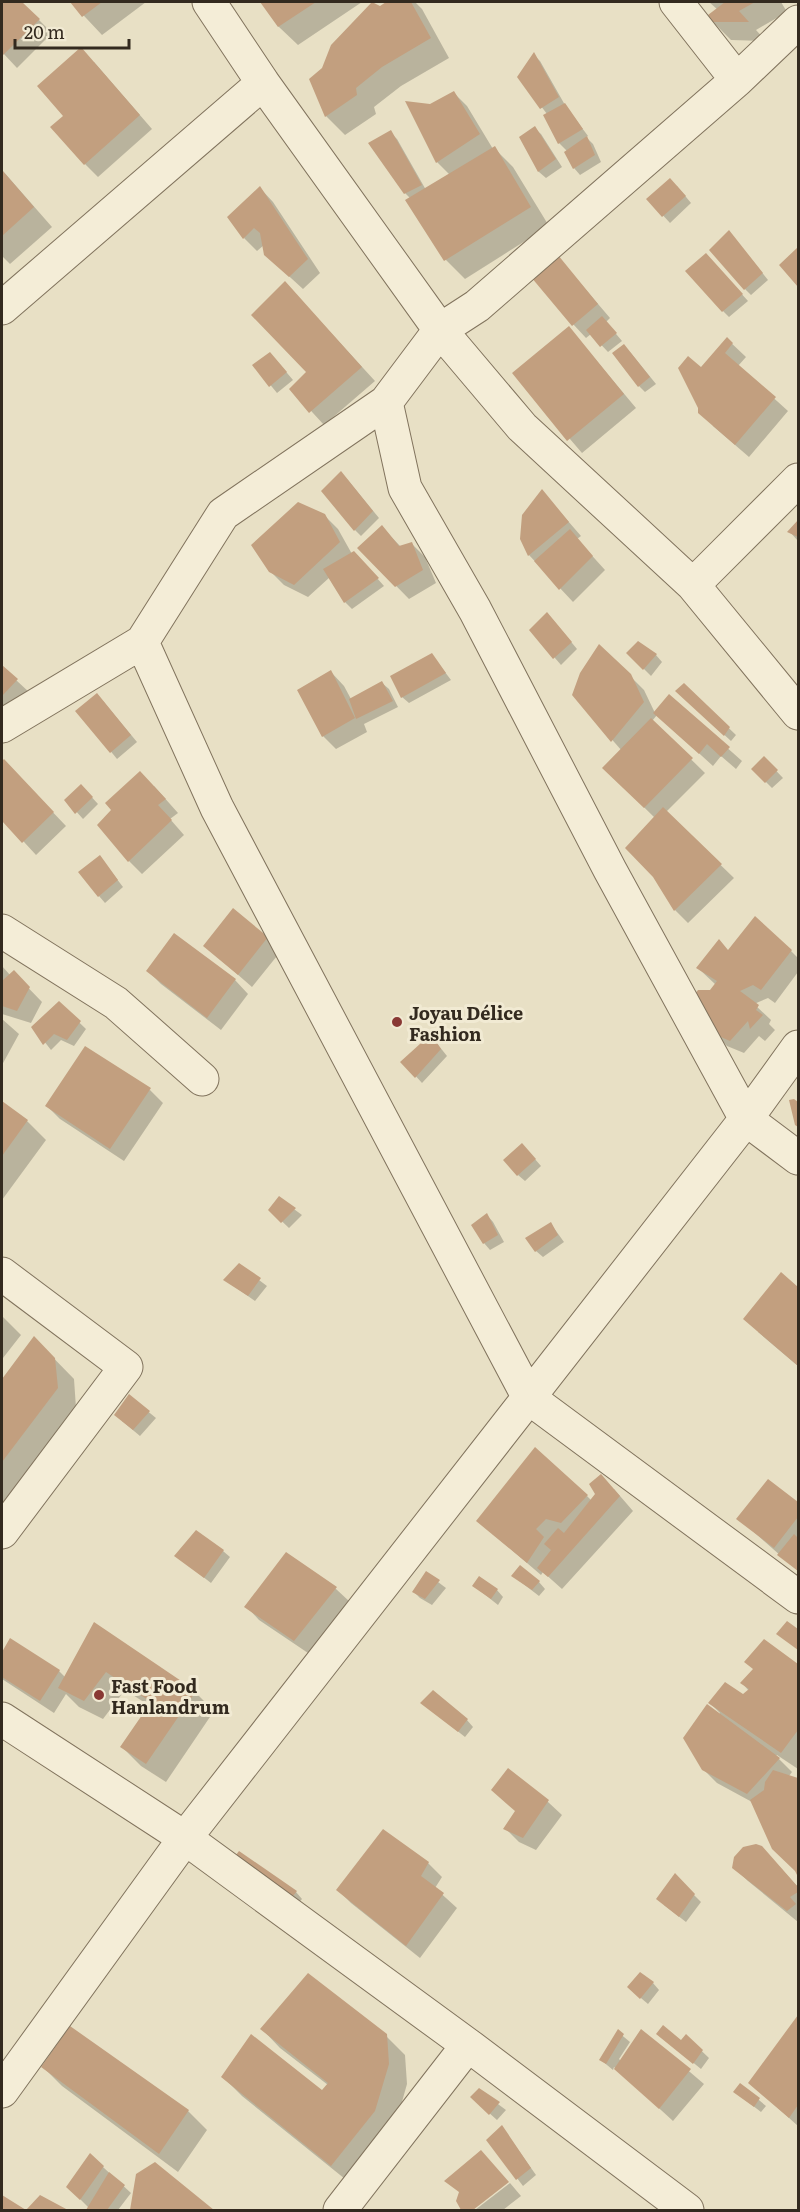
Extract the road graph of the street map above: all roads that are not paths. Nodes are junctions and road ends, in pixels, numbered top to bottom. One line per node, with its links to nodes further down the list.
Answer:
1 (209, 2): 5 (street)
2 (676, 2): 4 (street)
3 (798, 22): 4 (street)
4 (737, 81): 7 (street)
5 (263, 83): 6 (street); 7 (street)
6 (2, 308)
7 (440, 330): 8 (street); 10 (street)
8 (386, 402): 11 (street); 17 (street)
9 (798, 480): 10 (street)
10 (693, 585): 12 (street)
11 (142, 642): 13 (street); 20 (street)
12 (798, 713)
13 (2, 726)
14 (2, 931): 16 (street)
15 (798, 1047): 17 (street)
16 (202, 1078)
17 (746, 1119): 18 (street); 20 (street)
18 (798, 1158)
19 (2, 1274): 21 (street)
20 (529, 1398): 22 (street); 24 (street)
21 (2, 1533)
22 (798, 1597)
23 (2, 1719): 24 (street)
24 (185, 1839): 25 (street); 26 (street)
25 (468, 2045): 27 (street); 28 (street)
26 (2, 2091)
27 (340, 2211)
28 (687, 2211)

